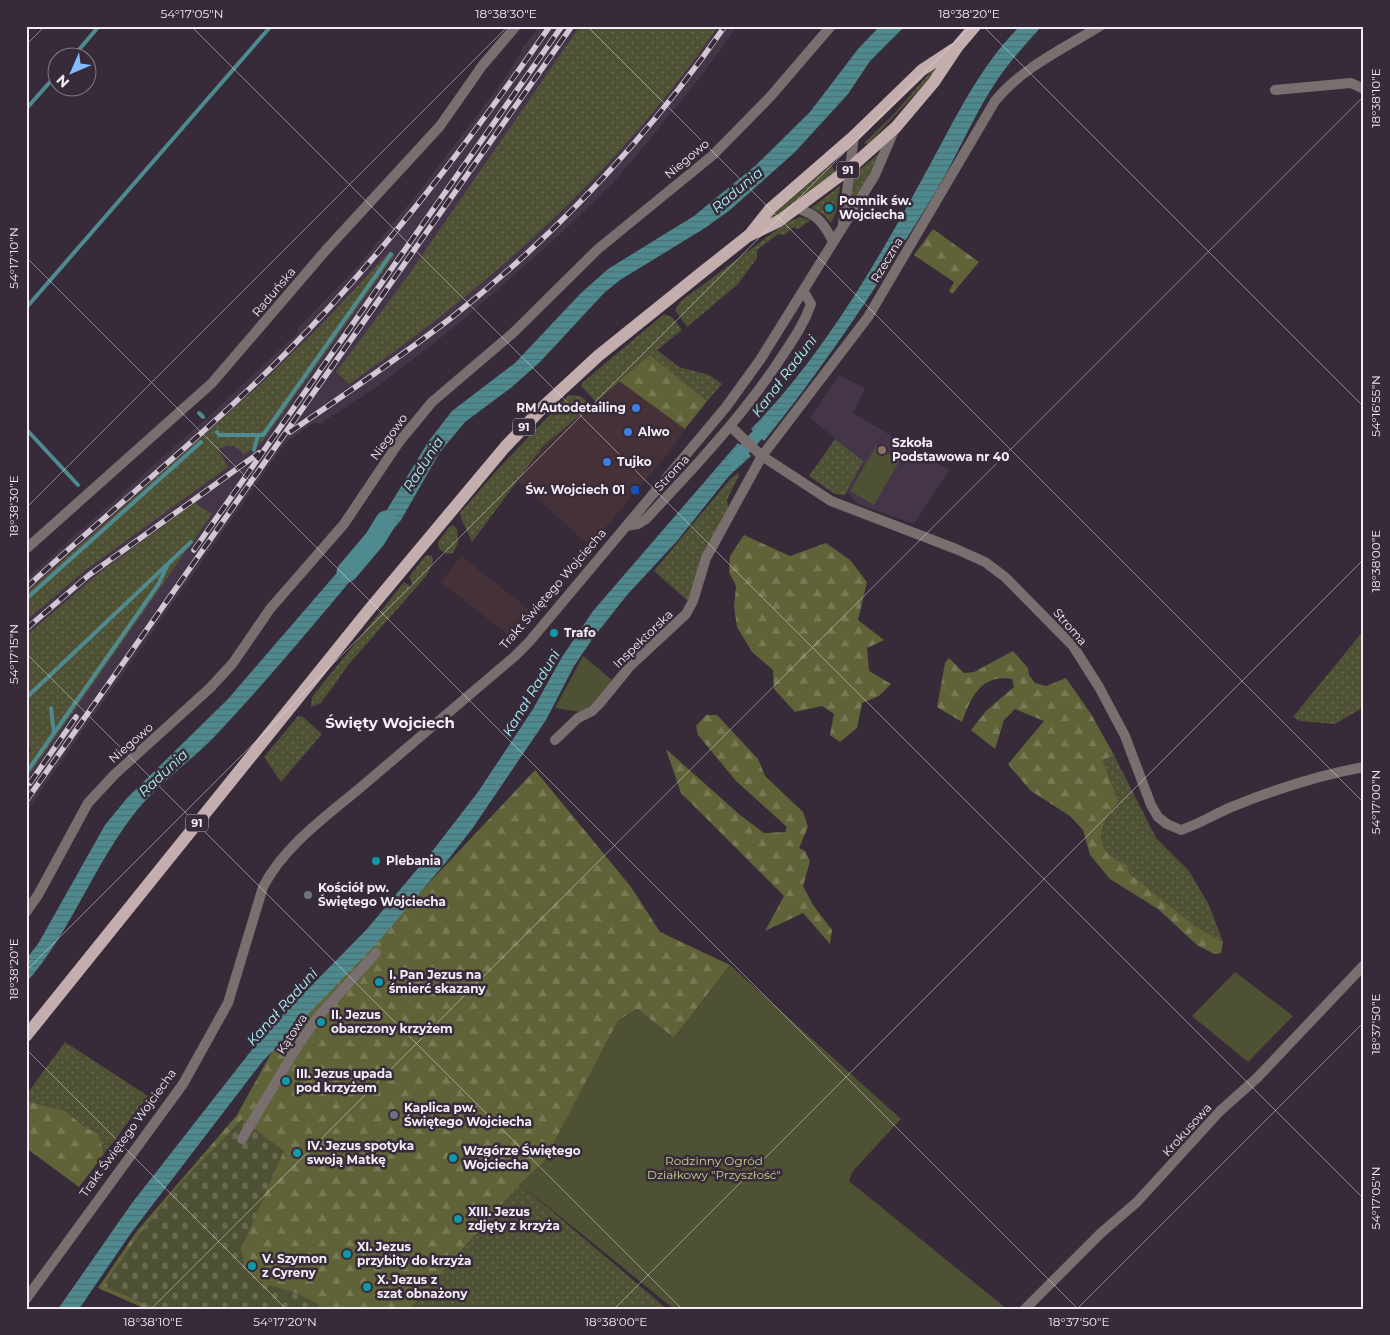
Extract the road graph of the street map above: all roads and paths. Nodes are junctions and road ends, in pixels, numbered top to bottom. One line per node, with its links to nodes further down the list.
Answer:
1 (516, 26): 19 (street, Raduńska)
2 (831, 26): 22 (street, Niegowo)
3 (975, 26): 5 (main road, Trakt Świętego Wojciecha / 91)
4 (1100, 26): 17 (street, Rzeczna)
5 (958, 46): 8 (main road, Trakt Świętego Wojciecha / 91); 9 (main road, Trakt Świętego Wojciecha / 91)
6 (1364, 89): 7 (street)
7 (1275, 90)
8 (896, 127): 10 (main road, Trakt Świętego Wojciecha / 91); 12 (street, Trakt Świętego Wojciecha)
9 (854, 136): 10 (street, Trakt Świętego Wojciecha); 13 (main road, Trakt Świętego Wojciecha / 91)
10 (849, 169): 11 (main road, Trakt Świętego Wojciecha / 91); 12 (street, Trakt Świętego Wojciecha)
11 (796, 208): 13 (main road, Trakt Świętego Wojciecha / 91); 14 (street)
12 (843, 224): 14 (street, Trakt Świętego Wojciecha)
13 (748, 236): 25 (main road, Trakt Świętego Wojciecha / 91)
14 (833, 241): 15 (street, Trakt Świętego Wojciecha)
15 (804, 292): 16 (street, Stroma); 18 (street, Trakt Świętego Wojciecha)
16 (730, 426): 17 (street, Stroma); 18 (street, Stroma)
17 (760, 454): 20 (street, Inspektorska); 21 (street, Stroma)
18 (626, 526): 27 (street, Trakt Świętego Wojciecha)
19 (26, 549)
20 (555, 740)
21 (1364, 767)
22 (26, 912)
23 (376, 953): 26 (street, Kątowa)
24 (1364, 965): 28 (street, Krokusowa)
25 (26, 1036)
26 (242, 1139)
27 (26, 1299)
28 (1025, 1309)

